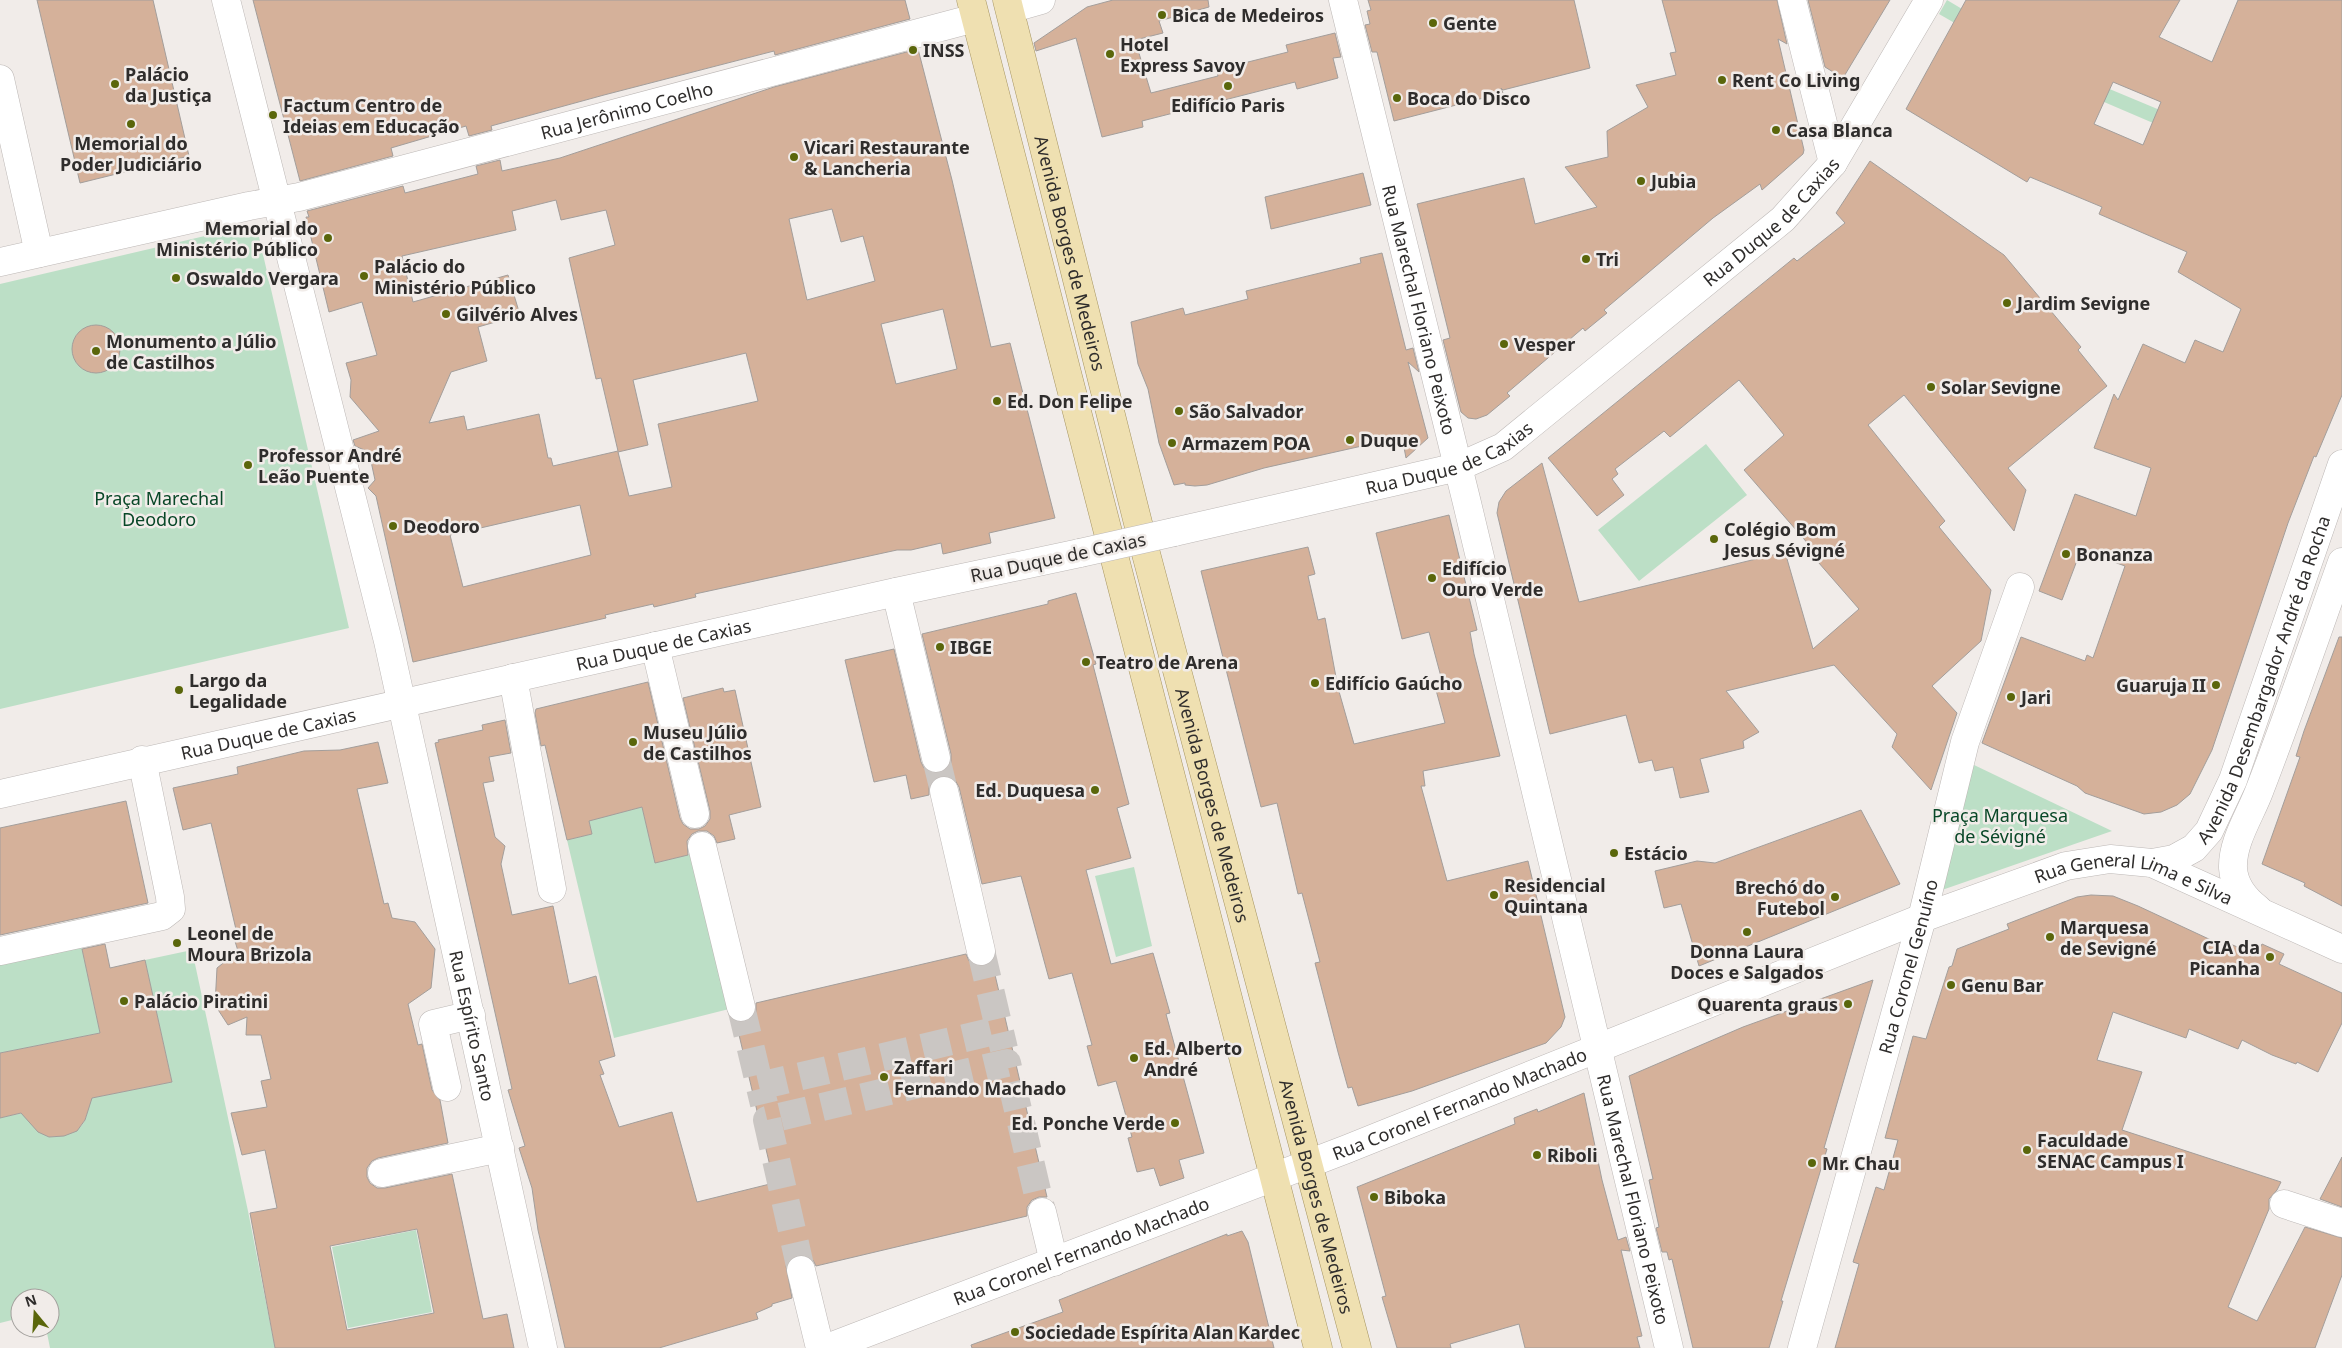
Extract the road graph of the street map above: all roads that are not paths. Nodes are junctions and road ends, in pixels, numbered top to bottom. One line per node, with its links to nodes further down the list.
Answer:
1 (226, 0): 10 (street)
2 (1041, 0): 6 (street)
3 (1342, 0): 14 (street, Rua Marechal Floriano Peixoto)
4 (1792, 0): 9 (street)
5 (1929, 0): 9 (street, Rua Duque de Caxias)
6 (1008, 4): 39 (main road, Avenida Borges de Medeiros)
7 (973, 9): 10 (street, Rua Jerônimo Coelho); 41 (main road, Avenida Borges de Medeiros)
8 (0, 79): 11 (street)
9 (1833, 163): 14 (street, Rua Duque de Caxias)
10 (278, 201): 11 (street); 20 (street)
11 (39, 253): 12 (street)
12 (0, 262)
13 (2342, 464): 27 (street, Avenida Desembargador André da Rocha)
14 (1458, 467): 17 (street, Rua Duque de Caxias, bridge); 36 (street, Rua Marechal Floriano Peixoto)
15 (2342, 562): 29 (street, Avenida Desembargador André da Rocha)
16 (2020, 588): 30 (street, Rua Coronel Genuíno)
17 (896, 592): 18 (street, Rua Duque de Caxias); 21 (street)
18 (655, 646): 19 (street, Rua Duque de Caxias); 25 (street)
19 (513, 678): 20 (street, Rua Duque de Caxias); 28 (street)
20 (402, 703): 22 (street, Rua Duque de Caxias); 35 (street, Rua Espírito Santo)
21 (936, 758)
22 (142, 760): 24 (street, Rua Duque de Caxias); 33 (street)
23 (944, 791): 32 (street)
24 (0, 794)
25 (694, 814)
26 (702, 846): 34 (street)
27 (2152, 863): 29 (street, Rua General Lima e Silva); 30 (street, Rua General Lima e Silva)
28 (552, 889)
29 (2261, 912): 31 (street, Rua General Lima e Silva)
30 (1922, 918): 36 (street, Rua Coronel Fernando Machado); 53 (street, Rua Coronel Genuíno)
31 (2342, 949)
32 (981, 950)
33 (0, 951)
34 (741, 1007)
35 (471, 1015): 37 (street); 38 (street, Rua Espírito Santo)
36 (1598, 1050): 39 (street, Rua Coronel Fernando Machado); 52 (street, Rua Marechal Floriano Peixoto)
37 (447, 1087)
38 (500, 1148): 40 (street); 47 (street, Rua Espírito Santo)
39 (1307, 1164): 41 (street, Rua Coronel Fernando Machado); 51 (main road, Avenida Borges de Medeiros)
40 (382, 1173)
41 (1272, 1177): 45 (street, Rua Coronel Fernando Machado); 50 (main road, Avenida Borges de Medeiros)
42 (2284, 1204): 44 (street)
43 (1042, 1212): 45 (street)
44 (2342, 1223)
45 (1054, 1262): 49 (street, Rua Coronel Fernando Machado)
46 (801, 1270): 48 (street)
47 (543, 1348)
48 (820, 1348)
49 (827, 1348)
50 (1318, 1348)
51 (1357, 1348)
52 (1669, 1348)
53 (1802, 1348)

